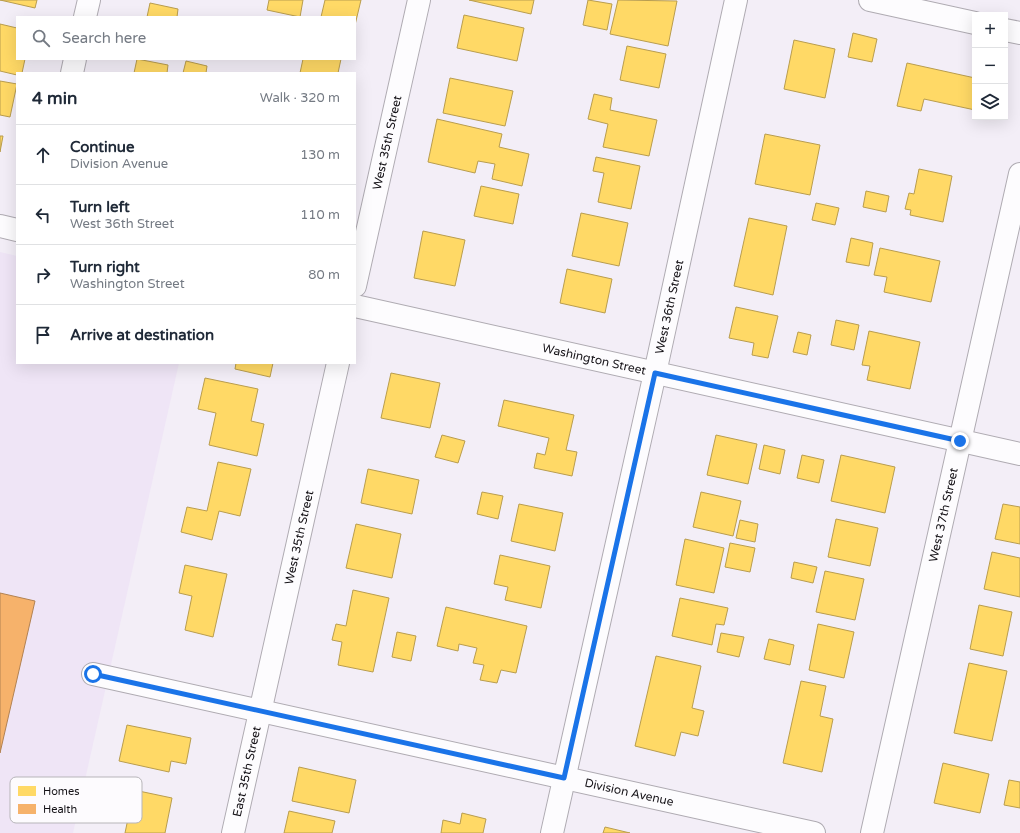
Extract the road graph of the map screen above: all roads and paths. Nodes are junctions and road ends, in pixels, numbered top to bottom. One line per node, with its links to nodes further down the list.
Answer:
1 (89, 0): 5 (street)
2 (419, 0): 14 (street, West 35th Street)
3 (736, 0): 17 (street, West 36th Street)
4 (870, 0): 6 (street)
5 (85, 16)
6 (972, 22)
7 (1008, 31): 8 (street)
8 (1020, 33)
9 (75, 60): 10 (street)
10 (72, 72)
11 (1020, 174): 18 (street, West 37th Street)
12 (0, 226): 13 (street)
13 (16, 230)
14 (356, 282)
15 (356, 306): 17 (street, Washington Street)
16 (338, 364): 21 (street, West 35th Street)
17 (655, 373): 18 (street, Washington Street); 22 (street, West 36th Street)
18 (960, 441): 19 (street, Washington Street); 26 (street, West 37th Street)
19 (1020, 454)
20 (93, 674): 21 (street, Division Avenue)
21 (260, 711): 22 (street, Division Avenue); 23 (street, East 35th Street)
22 (564, 778): 24 (street, West 36th Street); 25 (street, Division Avenue)
23 (233, 833)
24 (552, 833)
25 (814, 833)
26 (872, 833)

